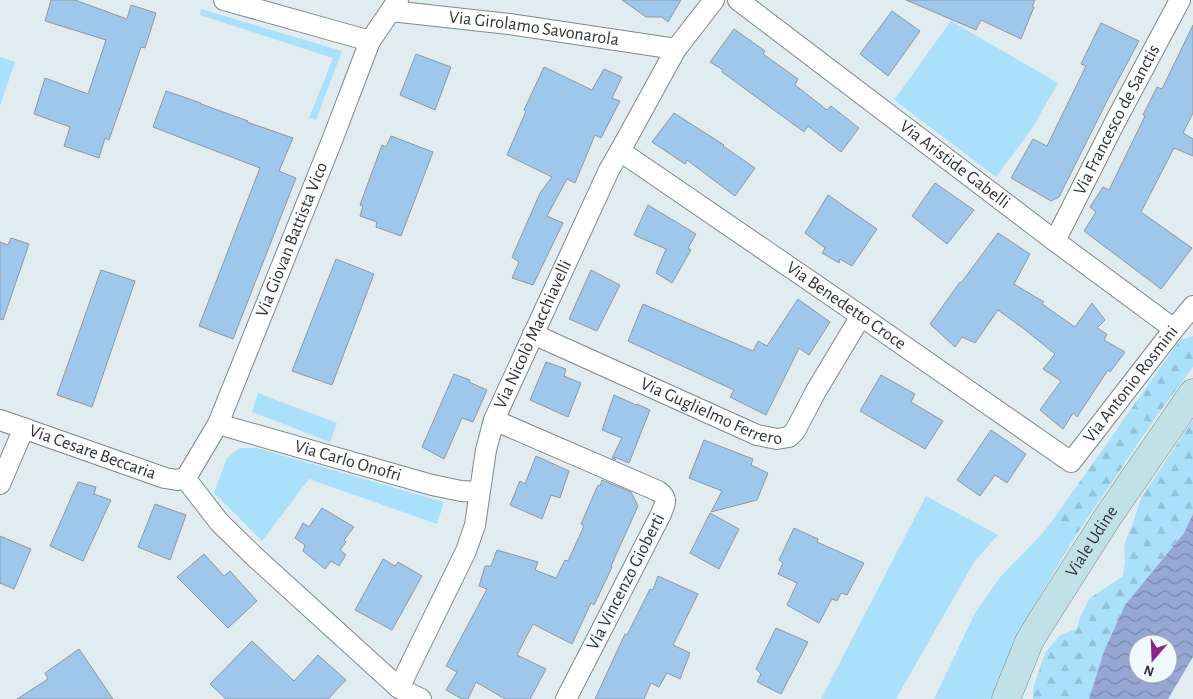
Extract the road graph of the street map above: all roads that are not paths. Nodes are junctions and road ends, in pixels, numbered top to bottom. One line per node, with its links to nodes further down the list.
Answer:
1 (224, 0): 6 (street)
2 (714, 0): 7 (street, Via Nicolò Macchiavelli)
3 (738, 0): 9 (street, Via Aristide Gabelli)
4 (1180, 0): 9 (street, Via Francesco de Sanctis)
5 (394, 6): 6 (street, Via Giovan Battista Vico); 7 (street, Via Girolamo Savonarola)
6 (370, 41): 17 (street, Via Giovan Battista Vico)
7 (676, 49): 8 (street, Via Nicolò Macchiavelli)
8 (620, 151): 11 (street, Via Benedetto Croce); 13 (street, Via Nicolò Macchiavelli)
9 (1055, 241): 12 (street, Via Aristide Gabelli)
10 (1193, 306): 12 (street, Via Antonio Rosmini)
11 (861, 316): 13 (street, Via Guglielmo Ferrero); 19 (street, Via Benedetto Croce)
12 (1174, 329): 19 (street, Via Antonio Rosmini)
13 (533, 334): 16 (street, Via Nicolò Macchiavelli)
14 (1193, 393): 26 (main road, Viale Udine)
15 (0, 420): 18 (street, Via Cesare Beccaria)
16 (494, 420): 22 (street, Via Nicolò Macchiavelli); 25 (street, Via Vincenzo Gioberti)
17 (218, 424): 20 (street, Via Giovan Battista Vico); 22 (street, Via Carlo Onofri)
18 (24, 428): 20 (street, Via Cesare Beccaria); 21 (street)
19 (1071, 462)
20 (184, 478): 23 (street)
21 (0, 484)
22 (479, 492): 23 (street, Via Nicolò Macchiavelli)
23 (399, 688): 24 (street)
24 (421, 699)
25 (566, 699)
26 (1006, 699)

